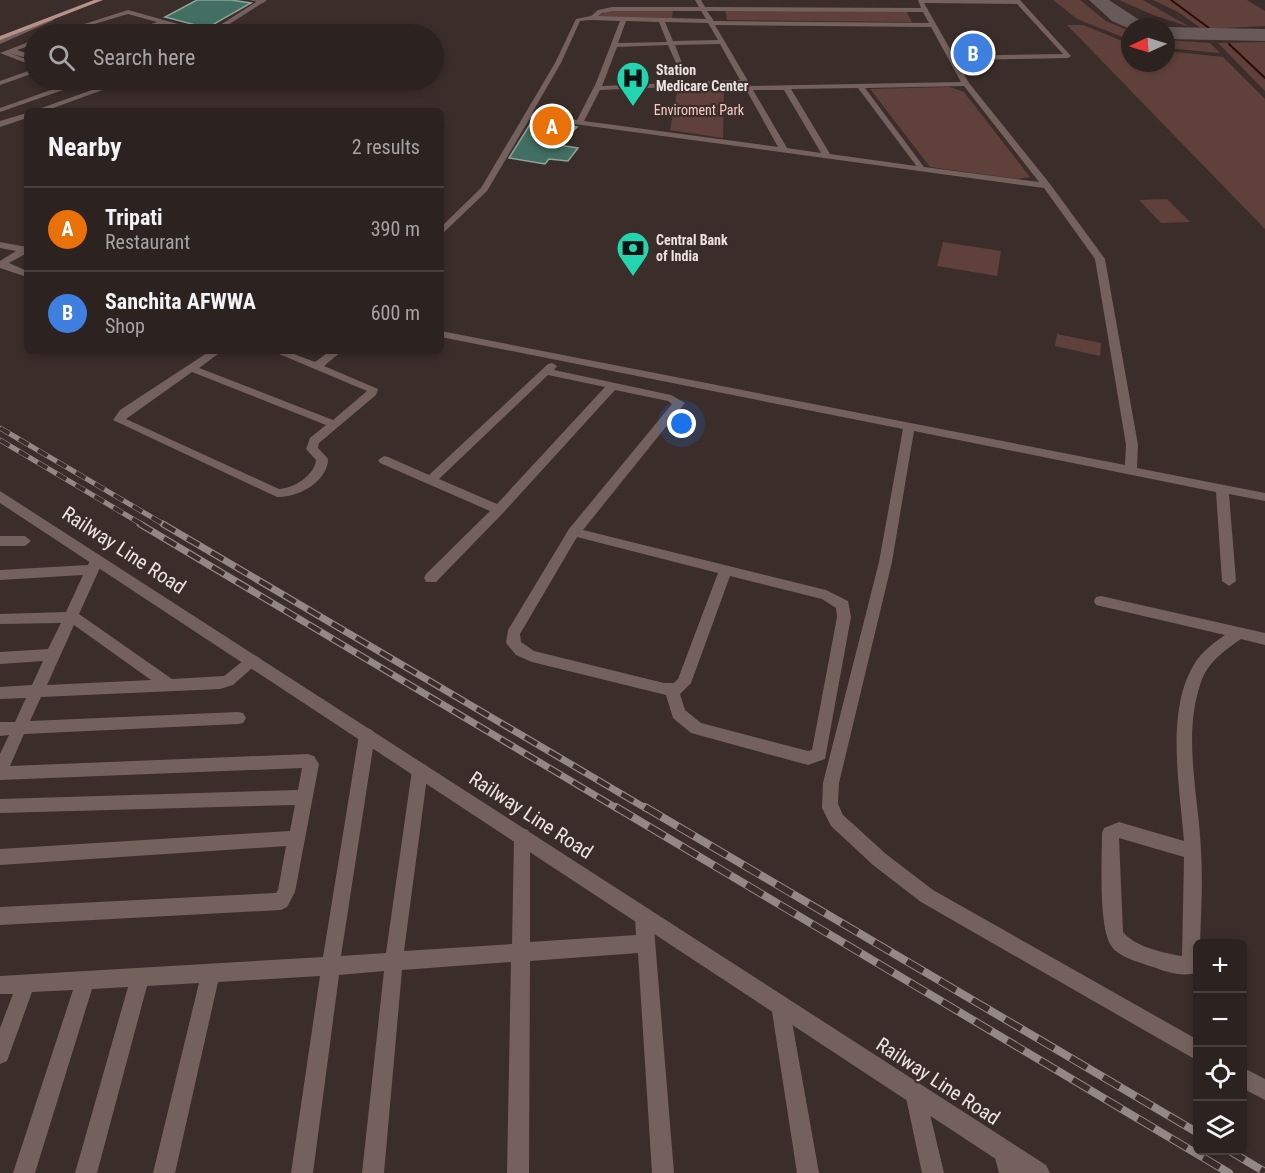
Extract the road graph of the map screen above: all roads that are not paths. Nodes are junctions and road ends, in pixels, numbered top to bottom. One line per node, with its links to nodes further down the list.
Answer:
1 (87, 0): 12 (main road)
2 (100, 0): 13 (main road)
3 (252, 0): 7 (street)
4 (698, 0): 10 (street)
5 (768, 0): 9 (street)
6 (920, 0): 8 (street); 11 (street)
7 (263, 1): 26 (street)
8 (1018, 1): 38 (street)
9 (770, 9): 10 (street); 11 (street)
10 (706, 10): 14 (street); 18 (street)
11 (925, 10): 27 (street)
12 (51, 15): 19 (street); 20 (main road)
13 (60, 15): 21 (main road); 22 (street)
14 (593, 18): 15 (street); 54 (street)
15 (624, 19): 16 (street); 34 (street)
16 (661, 20): 18 (street); 33 (street)
17 (164, 21): 23 (street); 24 (street); 25 (street)
18 (712, 22): 27 (street); 32 (street)
19 (29, 24)
20 (32, 24)
21 (34, 24)
22 (34, 24)
23 (89, 24)
24 (155, 24)
25 (174, 24)
26 (226, 24)
27 (932, 25): 38 (street)
28 (24, 26): 31 (street)
29 (24, 27): 31 (main road)
30 (24, 28): 31 (street)
31 (0, 36)
32 (722, 42): 33 (street); 43 (street)
33 (671, 44): 34 (street); 41 (street)
34 (613, 45): 51 (street)
35 (24, 47): 36 (street)
36 (11, 53): 37 (street); 39 (street); 40 (street)
37 (24, 56)
38 (951, 58): 45 (street)
39 (0, 59)
40 (24, 59)
41 (679, 63)
42 (24, 75): 44 (street)
43 (745, 82): 48 (street); 51 (street)
44 (0, 83)
45 (966, 84): 46 (street); 61 (street)
46 (859, 86): 47 (street); 60 (street)
47 (786, 87): 48 (street); 59 (street)
48 (751, 88): 58 (street)
49 (57, 90): 53 (street)
50 (98, 90): 52 (street)
51 (596, 92): 56 (street)
52 (46, 108)
53 (0, 110)
54 (527, 115): 56 (street); 62 (street)
55 (24, 116): 57 (street)
56 (580, 122): 58 (street)
57 (0, 124)
58 (784, 150): 59 (street)
59 (826, 156): 60 (street)
60 (921, 169): 61 (street)
61 (1047, 186): 80 (street)
62 (444, 229)
63 (0, 245): 64 (street)
64 (24, 250)
65 (24, 251): 66 (street)
66 (1, 265): 67 (street)
67 (24, 273)
68 (444, 335): 72 (street)
69 (212, 354): 74 (street)
70 (285, 354): 73 (street)
71 (333, 354): 73 (street)
72 (558, 356): 75 (street); 78 (street)
73 (317, 366): 77 (street)
74 (191, 368): 77 (street); 77 (street)
75 (547, 372): 76 (street); 81 (street)
76 (612, 386): 85 (street); 86 (street)
77 (333, 424)
78 (909, 429): 80 (street); 130 (street)
79 (384, 460): 81 (street)
80 (1131, 469): 82 (street)
81 (431, 480): 85 (street)
82 (1222, 488): 84 (street); 93 (street)
83 (0, 496): 89 (street, Railway Line Road)
84 (1265, 497)
85 (498, 510): 92 (street)
86 (574, 532): 90 (street); 103 (street)
87 (0, 541): 88 (street)
88 (25, 541)
89 (94, 565): 91 (street); 95 (street); 101 (street, Railway Line Road)
90 (725, 571): 103 (street); 103 (street)
91 (0, 574)
92 (431, 578)
93 (1229, 581)
94 (1101, 601): 97 (street)
95 (70, 616): 96 (street); 99 (street); 102 (street)
96 (0, 620)
97 (1238, 633): 98 (street); 116 (street)
98 (1265, 639)
99 (52, 655): 100 (street); 104 (street)
100 (0, 658)
101 (253, 661): 102 (street); 109 (street, Railway Line Road)
102 (169, 686): 104 (street)
103 (672, 690)
104 (35, 692): 105 (street); 107 (street)
105 (0, 693)
106 (238, 718): 107 (street)
107 (18, 728): 108 (street); 111 (street)
108 (0, 729)
109 (367, 735): 110 (street, Railway Line Road); 123 (street)
110 (420, 770): 114 (street, Railway Line Road); 122 (street)
111 (0, 772): 112 (street)
112 (305, 797): 113 (street); 115 (street)
113 (0, 806)
114 (522, 836): 119 (street, Railway Line Road); 121 (street)
115 (295, 838): 117 (street); 118 (street)
116 (1193, 852): 116 (street)
117 (0, 858)
118 (0, 916)
119 (644, 916): 120 (street); 129 (street, Railway Line Road)
120 (646, 943): 121 (street); 142 (street)
121 (519, 950): 122 (street); 141 (street)
122 (394, 961): 123 (street); 140 (street)
123 (331, 966): 124 (street); 139 (street)
124 (211, 973): 125 (street); 138 (street)
125 (140, 977): 126 (street); 137 (street)
126 (86, 980): 127 (street); 136 (street)
127 (26, 984): 128 (street); 131 (street)
128 (0, 985)
129 (780, 1005): 134 (street, Railway Line Road); 143 (street)
130 (1193, 1049)
131 (0, 1054)
132 (1247, 1080): 133 (street)
133 (1265, 1090)
134 (915, 1093): 135 (street, Railway Line Road); 144 (street)
135 (1003, 1150): 145 (street); 146 (street, Railway Line Road)
136 (24, 1173)
137 (86, 1173)
138 (164, 1173)
139 (302, 1173)
140 (373, 1173)
141 (518, 1173)
142 (663, 1173)
143 (808, 1173)
144 (933, 1173)
145 (1010, 1173)
146 (1038, 1173)

